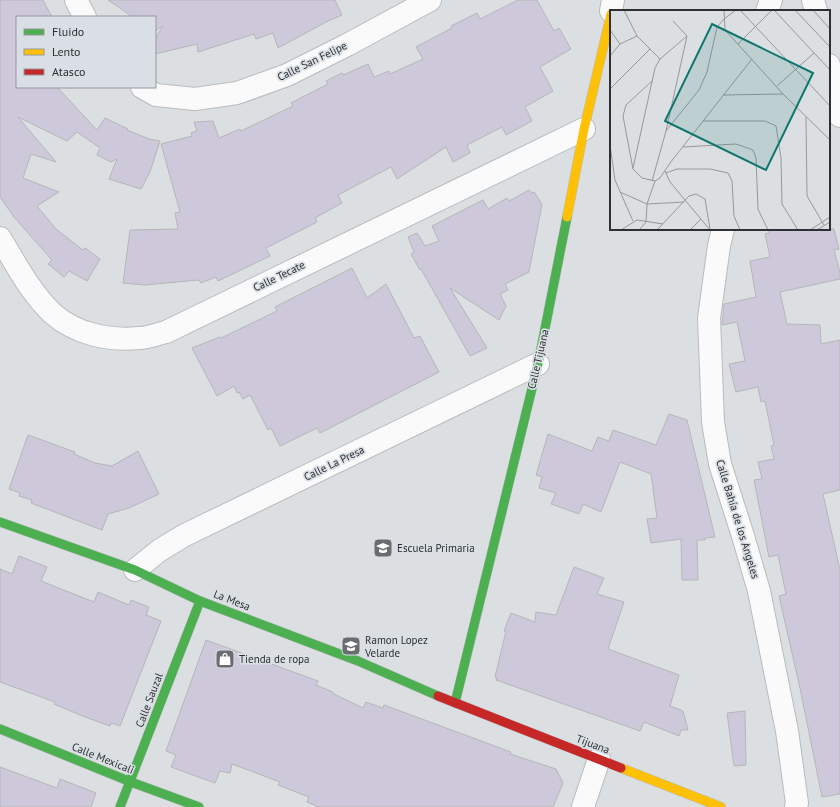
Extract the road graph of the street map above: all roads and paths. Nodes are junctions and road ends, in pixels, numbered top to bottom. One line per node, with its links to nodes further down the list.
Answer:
1 (76, 0): 9 (street)
2 (430, 0): 12 (street, Calle San Felipe)
3 (613, 0): 6 (street, Calle Tijuana)
4 (771, 0): 7 (street)
5 (813, 0): 8 (street)
6 (611, 10)
7 (767, 10)
8 (816, 10)
9 (84, 16)
10 (610, 16): 14 (main road, Calle Tijuana)
11 (830, 71): 13 (street)
12 (144, 88)
13 (840, 116)
14 (584, 129): 16 (street, Calle Tecate); 17 (main road, Calle Tijuana)
15 (723, 230): 29 (street, Calle Bahía de los Angeles)
16 (0, 238)
17 (538, 364): 19 (street, Calle La Presa); 21 (main road, Calle Tijuana)
18 (0, 522): 19 (main road, La Mesa)
19 (134, 570): 20 (main road, La Mesa)
20 (200, 601): 21 (main road, La Mesa); 24 (main road, Calle Sauzal)
21 (455, 703): 23 (main road, Tijuana)
22 (0, 729): 24 (main road, Calle Mexicali)
23 (599, 759): 27 (street); 28 (main road, Tijuana)
24 (131, 782): 25 (main road, Calle Sauzal); 26 (main road, Calle Mexicali)
25 (120, 807)
26 (199, 807)
27 (583, 807)
28 (721, 807)
29 (796, 807)

